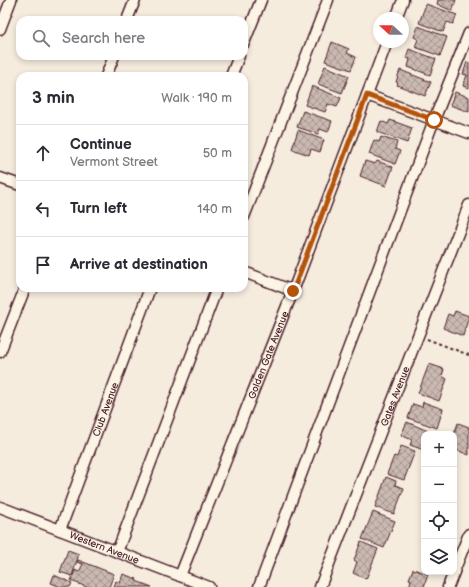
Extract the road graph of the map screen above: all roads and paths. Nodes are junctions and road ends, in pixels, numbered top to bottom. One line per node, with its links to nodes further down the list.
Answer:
1 (11, 0): 8 (street)
2 (135, 0): 7 (street)
3 (261, 0): 9 (street)
4 (328, 0): 22 (street)
5 (404, 0): 6 (street)
6 (399, 12)
7 (129, 16)
8 (0, 29)
9 (248, 33)
10 (469, 33): 17 (street)
11 (385, 48): 16 (street, Golden Gate Avenue)
12 (112, 60): 14 (street)
13 (237, 60): 15 (street)
14 (108, 72)
15 (233, 72)
16 (367, 95): 17 (street); 24 (street, Golden Gate Avenue)
17 (434, 120): 18 (street); 39 (street)
18 (469, 133)
19 (0, 178): 20 (street)
20 (16, 184)
21 (469, 204): 28 (street, Gates Avenue)
22 (248, 207)
23 (248, 274): 24 (street)
24 (293, 291): 37 (street, Golden Gate Avenue)
25 (23, 292): 29 (street)
26 (149, 292): 32 (street, Club Avenue)
27 (215, 292): 34 (street)
28 (418, 335): 30 (path); 40 (street, Gates Avenue)
29 (0, 352)
30 (469, 355)
31 (0, 507): 32 (street, Western Avenue)
32 (60, 530): 34 (street, Western Avenue)
33 (469, 534): 35 (street)
34 (117, 552): 37 (street, Western Avenue)
35 (457, 564)
36 (453, 575): 41 (street)
37 (180, 576): 38 (street, Western Avenue)
38 (209, 587)
39 (259, 587)
40 (320, 587)
41 (448, 587)

